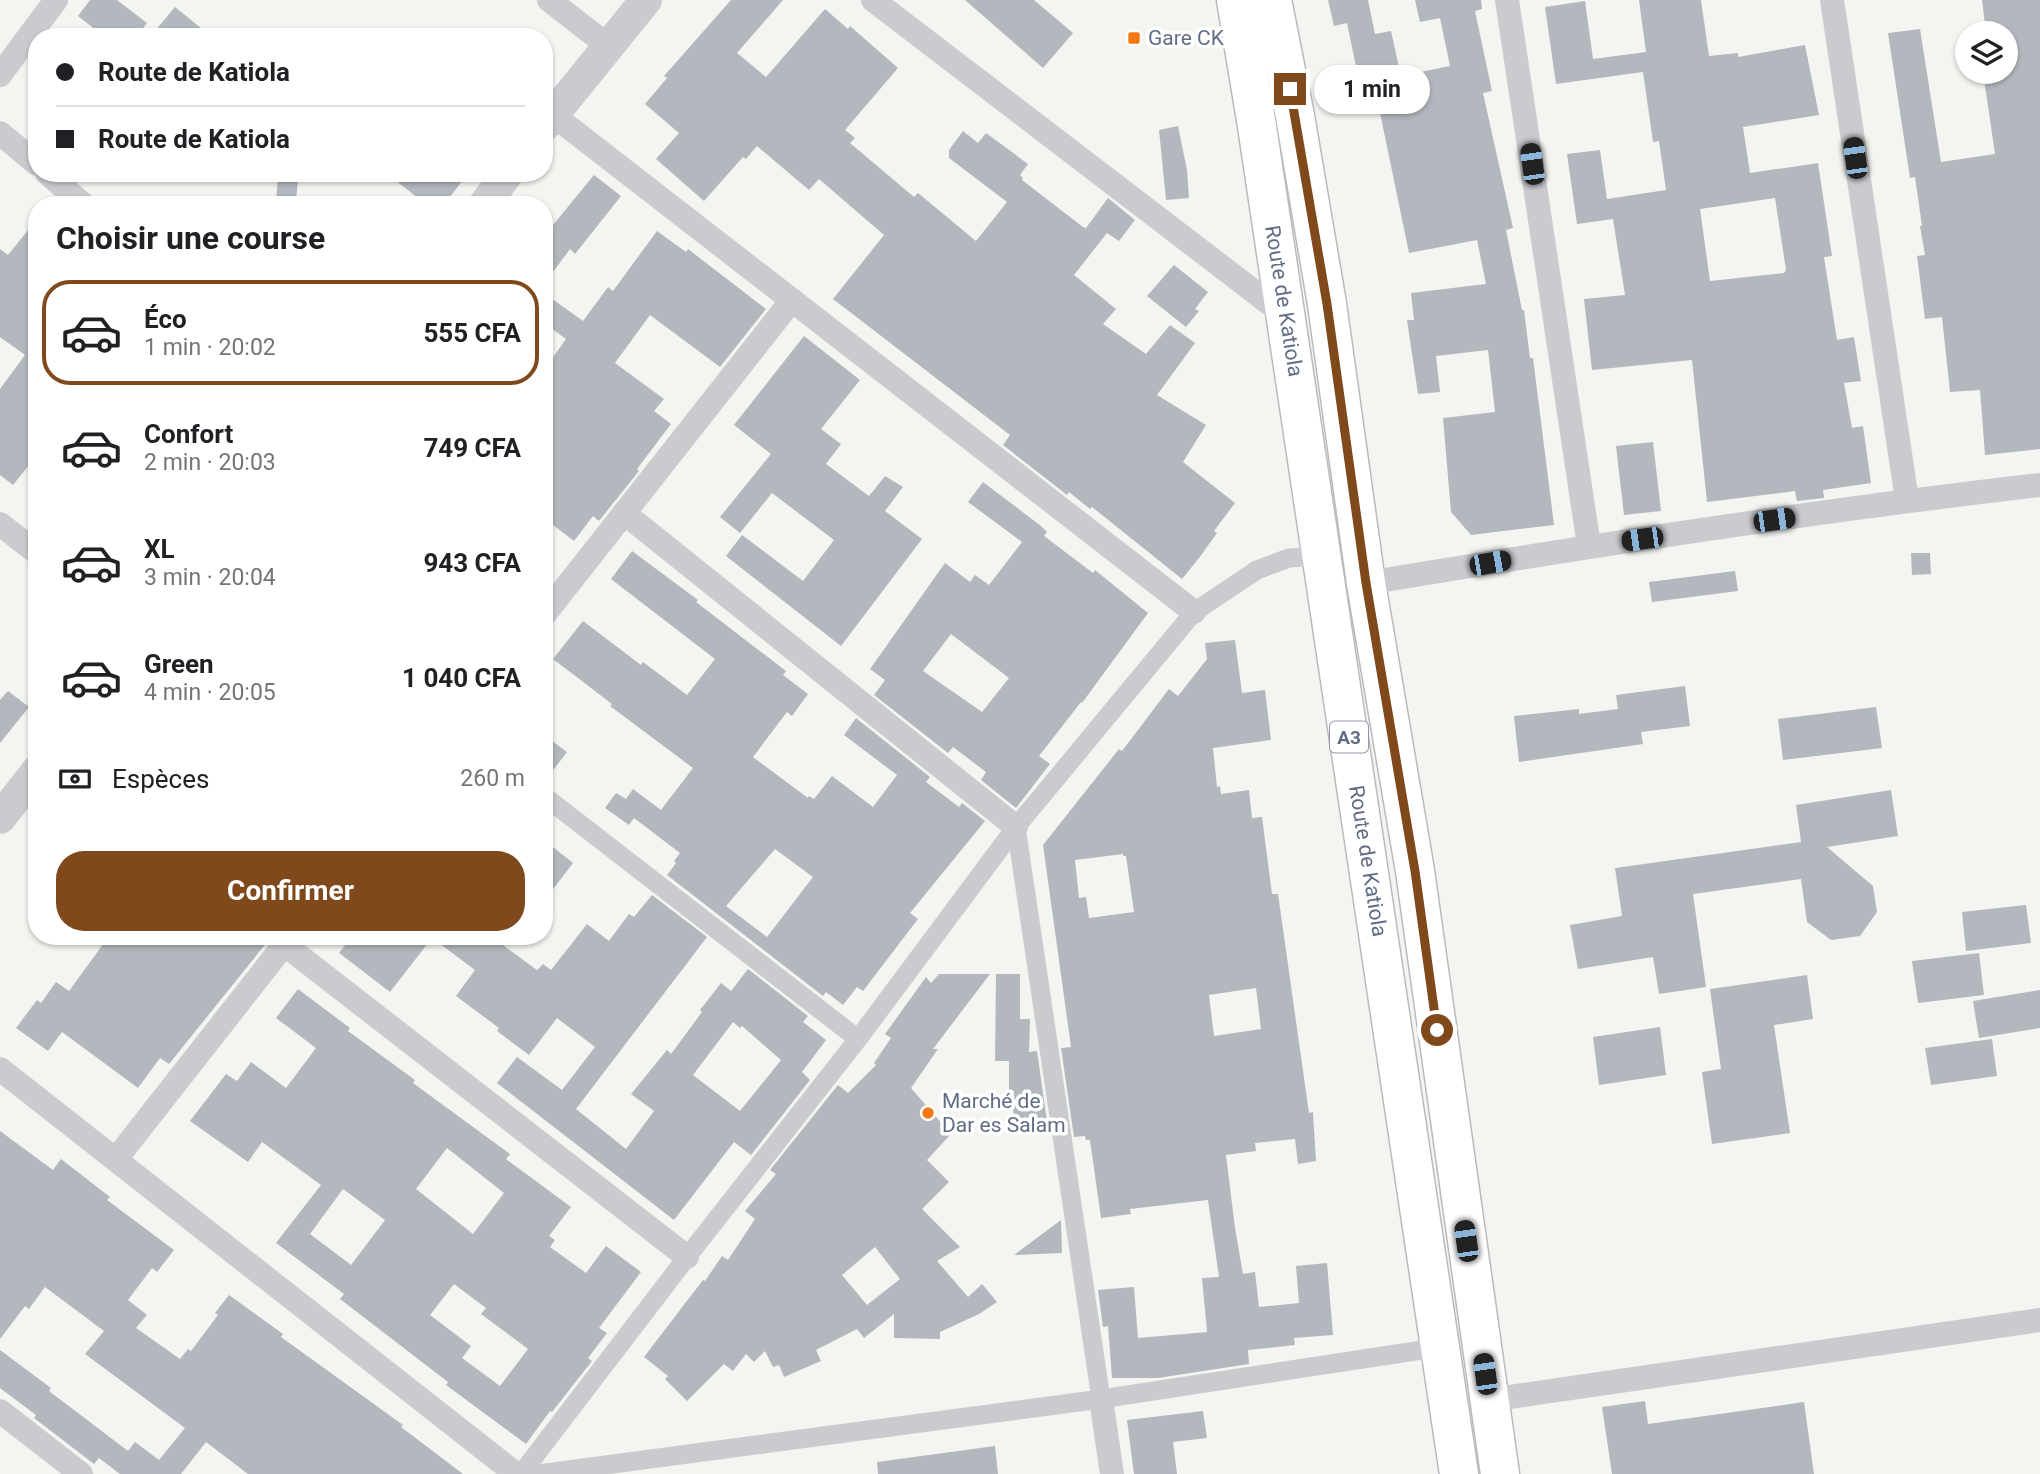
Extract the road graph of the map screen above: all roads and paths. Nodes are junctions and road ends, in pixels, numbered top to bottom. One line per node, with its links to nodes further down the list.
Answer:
1 (56, 0): 9 (street)
2 (549, 0): 11 (street)
3 (646, 0): 11 (street)
4 (873, 0): 20 (street)
5 (1236, 0): 20 (highway, Route de Katiola / A3)
6 (1272, 0): 28 (highway, Route de Katiola / A3)
7 (1507, 0): 26 (street)
8 (1832, 0): 22 (street)
9 (35, 28)
10 (28, 38): 12 (street)
11 (607, 45): 13 (street)
12 (0, 75)
13 (553, 114)
14 (553, 124): 19 (street)
15 (0, 133): 16 (street)
16 (28, 156)
17 (57, 182): 18 (street)
18 (74, 196)
19 (792, 300): 23 (street); 30 (street)
20 (1286, 316): 27 (highway, Route de Katiola / A3)
21 (2040, 485): 22 (street)
22 (1907, 500): 26 (street)
23 (624, 513): 29 (street); 34 (street)
24 (0, 524): 25 (street)
25 (28, 546)
26 (1589, 547): 28 (street)
27 (1322, 556): 30 (street); 42 (highway, Route de Katiola / A3)
28 (1366, 583): 44 (highway, Route de Katiola / A3)
29 (553, 604)
30 (1194, 612): 34 (street)
31 (28, 782): 33 (street)
32 (553, 803): 37 (street)
33 (0, 818)
34 (1016, 827): 37 (street); 43 (street)
35 (285, 945): 39 (street)
36 (293, 945): 40 (street)
37 (858, 1039): 40 (street)
38 (0, 1069): 39 (street)
39 (116, 1159): 47 (street)
40 (687, 1257): 47 (street)
41 (2040, 1320): 44 (street)
42 (1442, 1347): 43 (street); 50 (highway, Route de Katiola / A3)
43 (1101, 1399): 48 (street); 49 (street)
44 (1489, 1400): 51 (highway, Route de Katiola / A3)
45 (0, 1411): 46 (street)
46 (81, 1474)
47 (519, 1474)
48 (538, 1474)
49 (1112, 1474)
50 (1459, 1474)
51 (1500, 1474)

